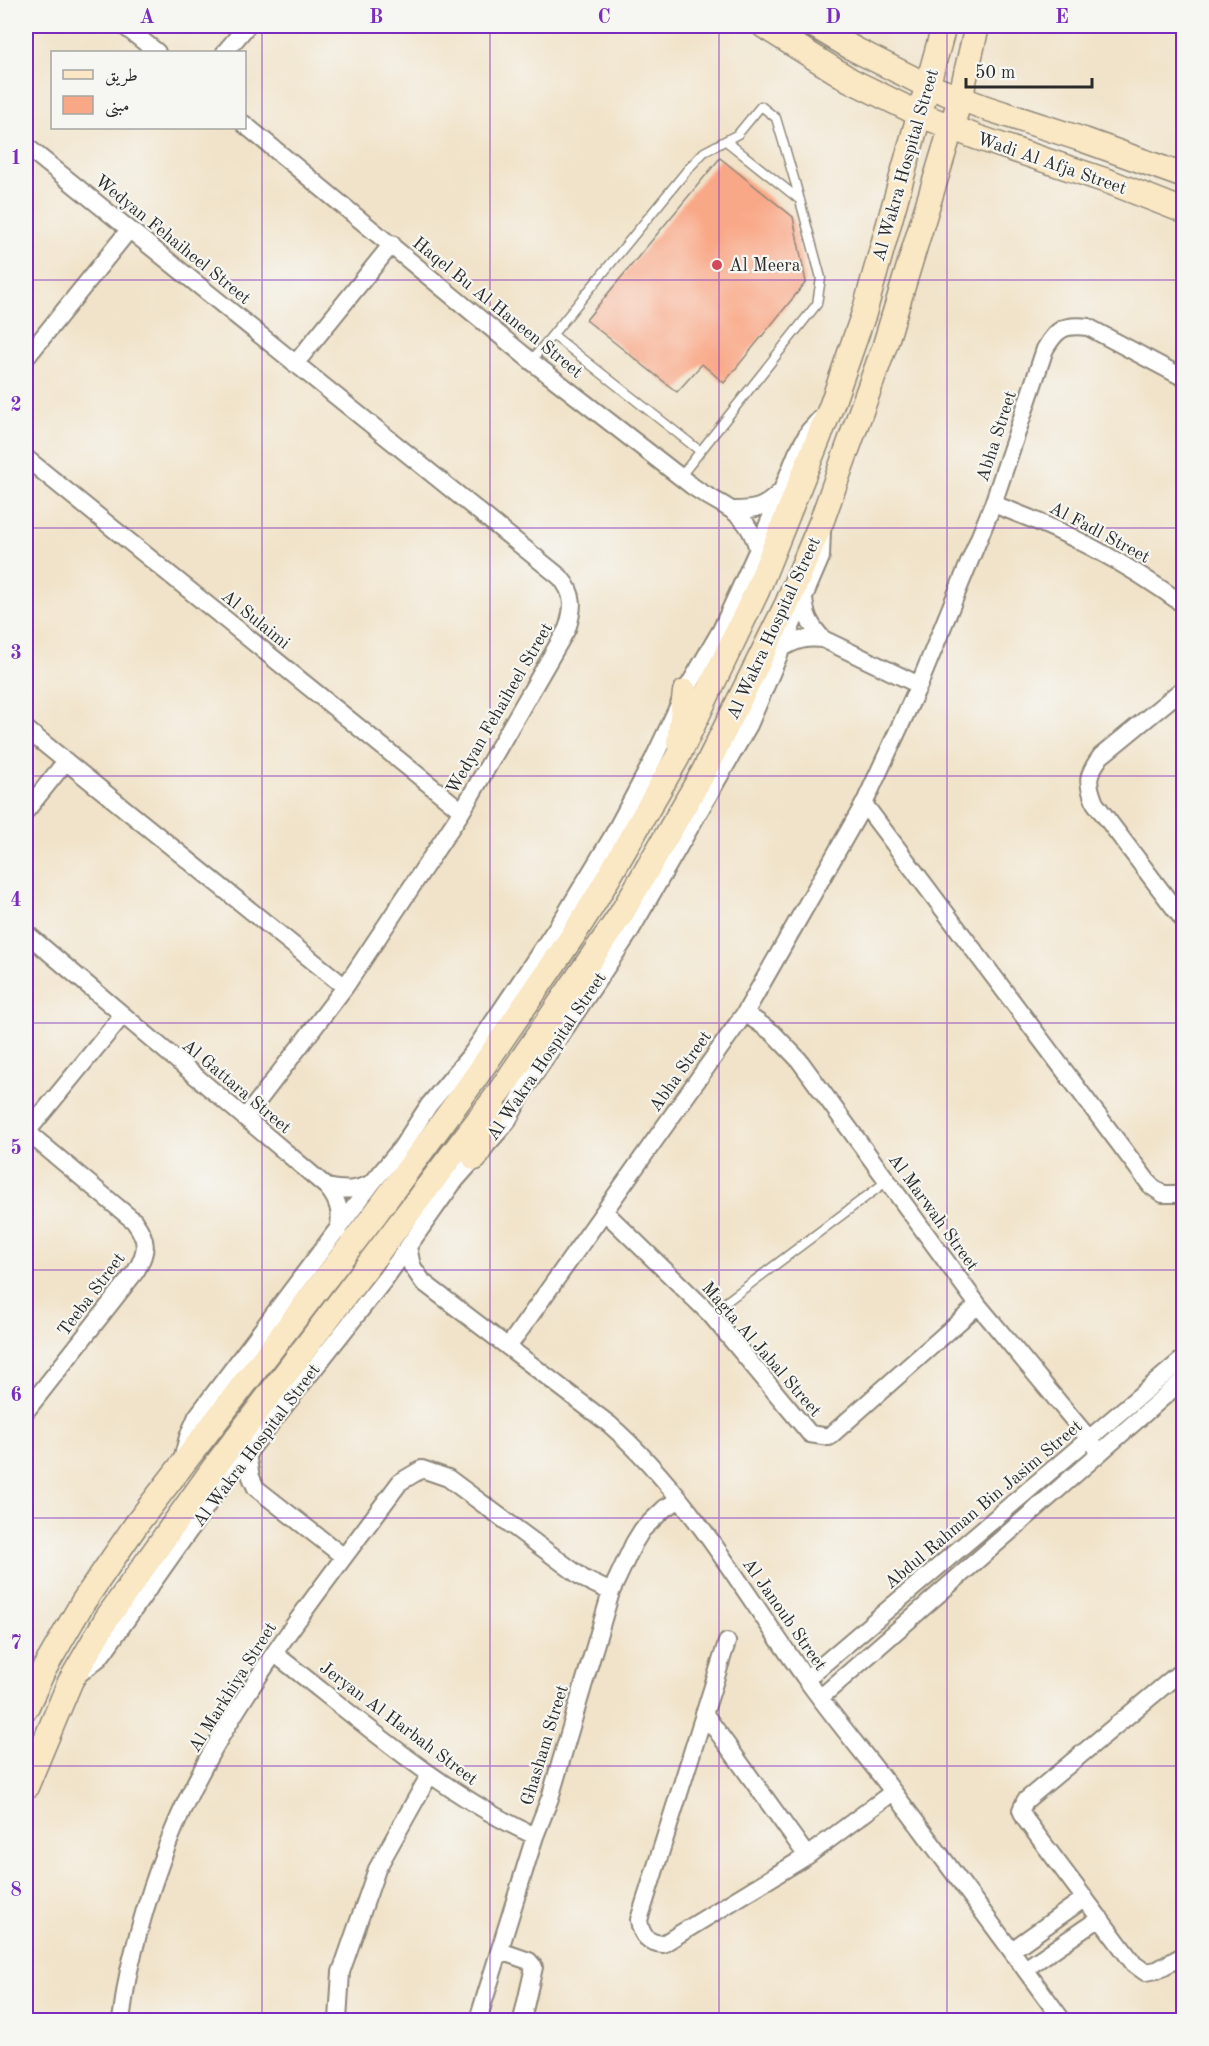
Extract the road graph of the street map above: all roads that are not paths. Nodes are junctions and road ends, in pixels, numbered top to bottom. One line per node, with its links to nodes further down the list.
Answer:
1 (124, 26): 7 (street)
2 (765, 26): 11 (street, Wadi Al Afja Street)
3 (815, 26): 9 (street, Wadi Al Afja Street)
4 (944, 26): 9 (street, Al Wakra Hospital Street)
5 (977, 26): 10 (street, Al Wakra Hospital Street)
6 (241, 28): 8 (street)
7 (156, 51)
8 (226, 51)
9 (927, 86): 10 (street, Wadi Al Afja Street); 11 (street, Al Wakra Hospital Street)
10 (960, 99): 13 (street, Al Wakra Hospital Street); 16 (street, Wadi Al Afja Street)
11 (921, 114): 13 (street, Wadi Al Afja Street); 26 (street, Al Wakra Hospital Street)
12 (246, 126): 20 (street, Haqel Bu Al Haneen Street)
13 (951, 128): 18 (street, Wadi Al Afja Street); 33 (street, Al Wakra Hospital Street)
14 (726, 141): 17 (lane); 17 (lane); 21 (lane)
15 (26, 146): 19 (street, Wedyan Fehaiheel Street)
16 (1184, 176)
17 (800, 200): 27 (lane)
18 (1184, 211)
19 (129, 230): 22 (street); 24 (street, Wedyan Fehaiheel Street)
20 (392, 244): 23 (street, Haqel Bu Al Haneen Street); 24 (street)
21 (553, 334): 23 (lane); 27 (lane)
22 (26, 358)
23 (531, 361): 29 (street, Haqel Bu Al Haneen Street)
24 (295, 364): 49 (street, Wedyan Fehaiheel Street)
25 (1184, 378): 31 (street, Abha Street)
26 (831, 407): 30 (street, Al Wakra Hospital Street); 45 (street, Al Wakra Hospital Street)
27 (700, 451): 29 (lane)
28 (26, 458): 49 (street, Al Sulaimi)
29 (680, 477): 32 (street, Haqel Bu Al Haneen Street)
30 (781, 492): 32 (street); 34 (street, Al Wakra Hospital Street)
31 (993, 504): 36 (street, Al Fadl Street); 40 (street, Abha Street)
32 (734, 510): 34 (street, Haqel Bu Al Haneen Street)
33 (822, 520): 35 (street, Al Wakra Hospital Street); 43 (street, Al Wakra Hospital Street)
34 (758, 549): 42 (street, Al Wakra Hospital Street)
35 (804, 596): 37 (street); 38 (street, Al Wakra Hospital Street)
36 (1184, 606)
37 (823, 639): 38 (street); 40 (street)
38 (781, 649): 39 (street, Al Wakra Hospital Street)
39 (766, 684): 43 (street); 60 (street, Al Wakra Hospital Street)
40 (920, 685): 47 (street, Abha Street)
41 (1184, 688): 50 (street)
42 (685, 692): 45 (street); 59 (street, Al Wakra Hospital Street)
43 (734, 713): 55 (street, Al Wakra Hospital Street)
44 (26, 729): 46 (street)
45 (677, 758): 57 (street, Al Wakra Hospital Street)
46 (66, 761): 48 (street); 52 (street)
47 (864, 804): 53 (street, Abha Street); 64 (street)
48 (26, 811)
49 (462, 811): 52 (street, Wedyan Fehaiheel Street)
50 (1184, 921)
51 (26, 933): 54 (street, Al Gattara Street)
52 (345, 987): 56 (street, Wedyan Fehaiheel Street)
53 (745, 1013): 61 (street, Al Marwah Street); 65 (street, Abha Street)
54 (122, 1016): 56 (street, Al Gattara Street); 58 (street)
55 (496, 1097): 60 (street); 88 (street, Al Wakra Hospital Street)
56 (245, 1118): 63 (street, Al Gattara Street)
57 (439, 1127): 59 (street); 78 (street, Al Wakra Hospital Street)
58 (26, 1131): 75 (street, Teeba Street)
59 (401, 1148): 62 (street, Al Wakra Hospital Street)
60 (475, 1158): 67 (street, Al Wakra Hospital Street)
61 (887, 1181): 70 (street, Al Marwah Street); 71 (lane)
62 (373, 1182): 63 (street); 66 (street, Al Wakra Hospital Street)
63 (327, 1187): 66 (street, Al Gattara Street)
64 (1184, 1194)
65 (605, 1212): 71 (street, Magta Al Jabal Street); 72 (street, Abha Street)
66 (338, 1231): 78 (street, Al Wakra Hospital Street)
67 (408, 1247): 68 (street, Al Wakra Hospital Street); 69 (street, Al Janoub Street)
68 (385, 1279): 69 (street, Al Janoub Street); 77 (street, Al Wakra Hospital Street)
69 (423, 1282): 72 (street, Al Janoub Street)
70 (978, 1305): 71 (street, Magta Al Jabal Street); 76 (street, Al Marwah Street)
71 (710, 1314)
72 (508, 1347): 81 (street, Al Janoub Street)
73 (1184, 1358): 76 (street, Abdul Rahman Bin Jasim Street)
74 (1184, 1378): 76 (street, Abdul Rahman Bin Jasim Street)
75 (26, 1412)
76 (1094, 1446): 87 (street, Abdul Rahman Bin Jasim Street); 89 (street, Abdul Rahman Bin Jasim Street)
77 (247, 1454): 79 (street); 80 (street, Al Wakra Hospital Street)
78 (180, 1466): 90 (street, Al Wakra Hospital Street)
79 (256, 1488): 80 (street); 82 (street)
80 (215, 1494): 88 (street, Al Wakra Hospital Street)
81 (679, 1500): 83 (street, Ghasham Street); 87 (street, Al Janoub Street)
82 (344, 1557): 83 (street, Al Markhiya Street); 85 (street, Al Markhiya Street)
83 (611, 1592): 95 (street, Ghasham Street)
84 (727, 1642): 91 (street)
85 (274, 1654): 92 (street, Jeryan Al Harbah Street); 103 (street, Al Markhiya Street)
86 (1184, 1669): 97 (street)
87 (806, 1679): 89 (street, Al Janoub Street)
88 (70, 1682): 93 (street, Al Wakra Hospital Street)
89 (820, 1698): 94 (street, Al Janoub Street)
90 (26, 1708)
91 (704, 1713): 96 (street); 96 (street)
92 (430, 1774): 95 (street, Jeryan Al Harbah Street); 104 (street)
93 (26, 1787)
94 (893, 1792): 96 (street); 99 (street, Al Janoub Street)
95 (535, 1836): 100 (street, Ghasham Street)
96 (807, 1856)
97 (1085, 1898): 98 (street); 99 (street)
98 (1100, 1918): 101 (street); 102 (street)
99 (1012, 1950): 102 (street, Al Janoub Street)
100 (500, 1951): 105 (street, Ghasham Street); 106 (street)
101 (1184, 1955)
102 (1025, 1969): 107 (street, Al Janoub Street)
103 (121, 2020)
104 (338, 2020)
105 (478, 2020)
106 (522, 2020)
107 (1062, 2020)

